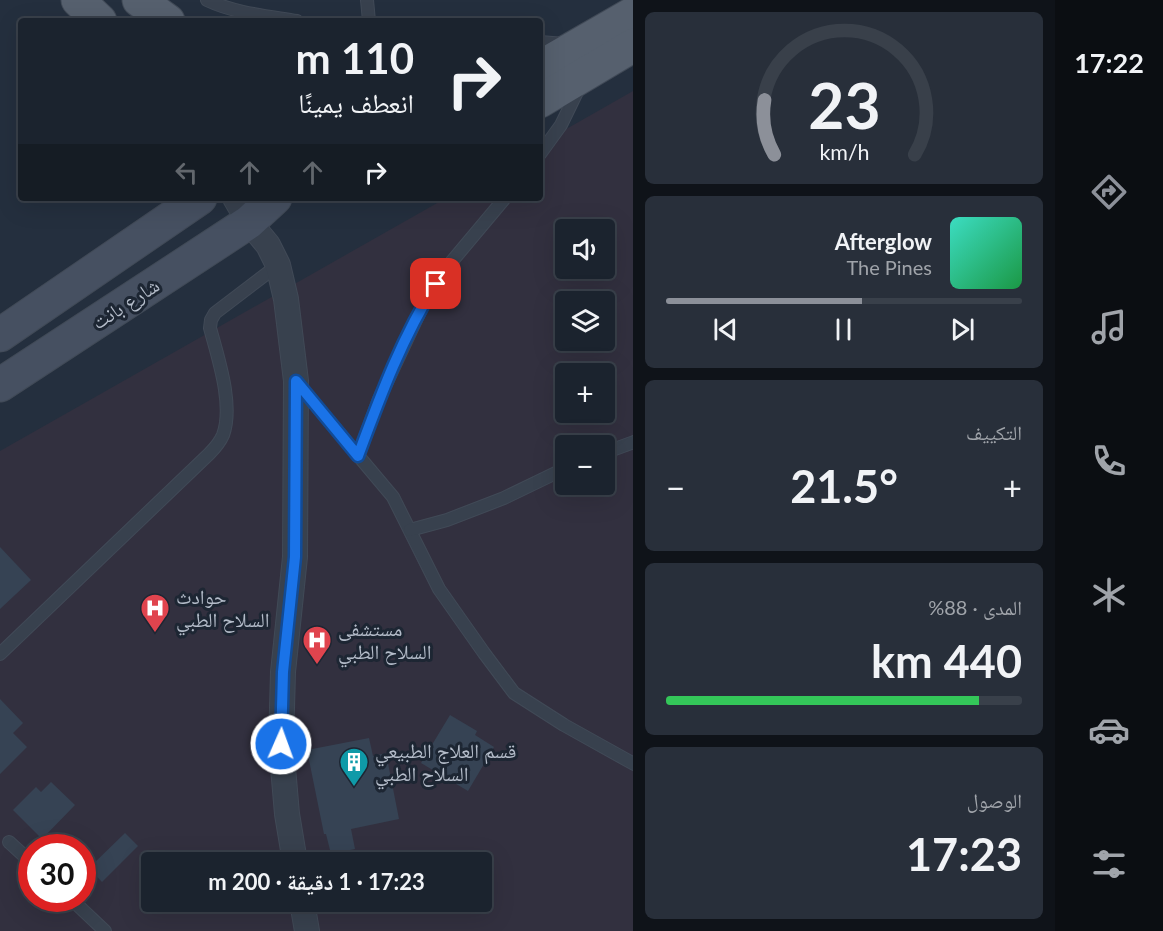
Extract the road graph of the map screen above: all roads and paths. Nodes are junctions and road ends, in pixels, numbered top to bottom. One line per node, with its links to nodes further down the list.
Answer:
1 (78, 0): 6 (main road)
2 (139, 0): 7 (main road)
3 (207, 0): 8 (lane)
4 (367, 0): 9 (lane)
5 (633, 13): 12 (main road)
6 (97, 18)
7 (164, 18)
8 (279, 18)
9 (369, 18)
10 (543, 43): 12 (lane)
11 (633, 45): 12 (main road)
12 (582, 60): 13 (main road); 14 (main road); 15 (lane)
13 (543, 65)
14 (543, 99)
15 (543, 150)
16 (196, 201): 21 (main road)
17 (267, 201): 19 (main road, شارع بانت)
18 (502, 201): 26 (lane)
19 (242, 210): 20 (street); 23 (main road, شارع بانت)
20 (278, 265): 22 (street); 29 (lane)
21 (0, 335)
22 (296, 381): 26 (lane); 33 (street)
23 (0, 385)
24 (633, 442): 25 (lane)
25 (615, 449)
26 (358, 456): 28 (lane)
27 (555, 473): 28 (lane)
28 (410, 530): 30 (lane)
29 (0, 654)
30 (633, 764)
31 (9, 842): 32 (lane)
32 (18, 850)
33 (293, 852)
34 (85, 912): 36 (lane)
35 (304, 912): 37 (street)
36 (105, 931)
37 (307, 931)

